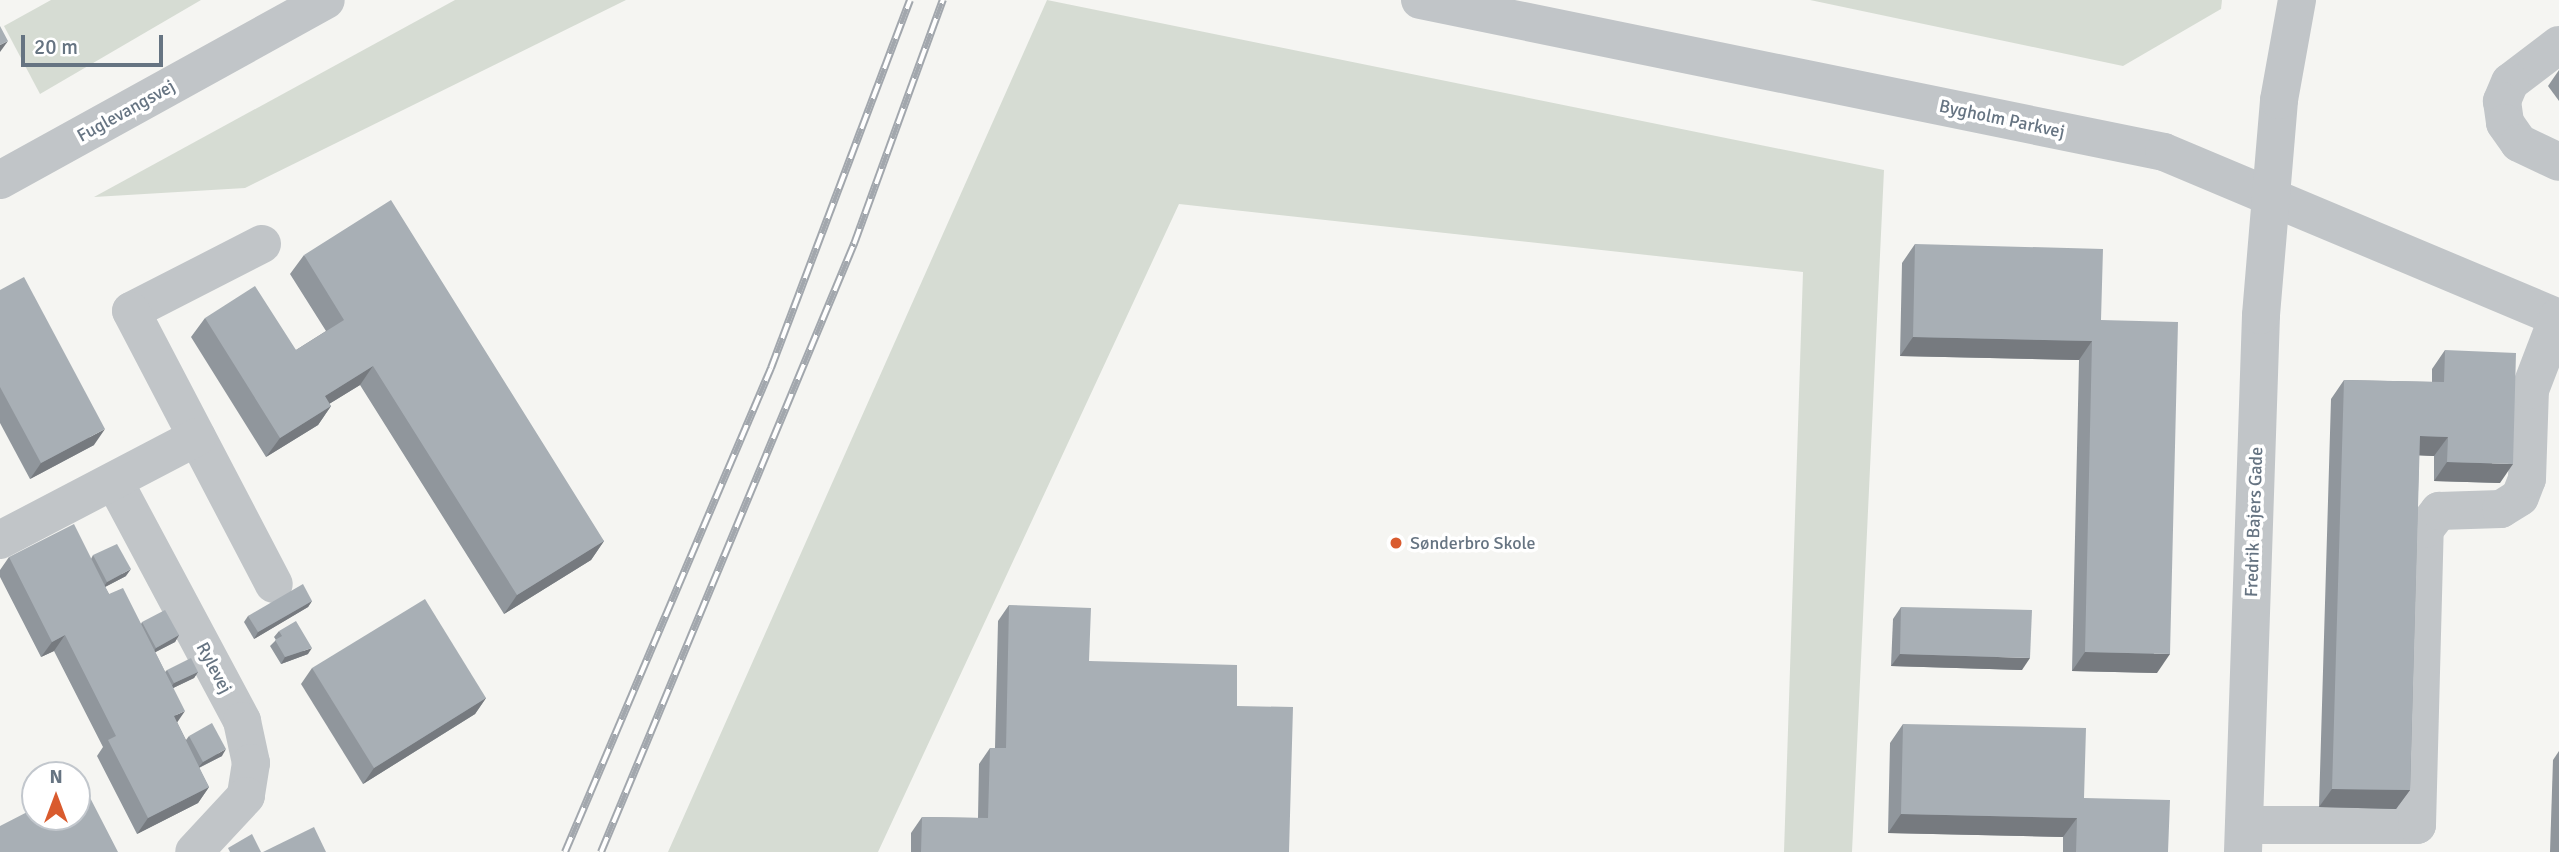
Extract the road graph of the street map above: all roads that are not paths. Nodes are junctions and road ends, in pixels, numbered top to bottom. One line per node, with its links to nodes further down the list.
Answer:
1 (326, 0): 6 (street, Fuglevangsvej)
2 (1420, 0): 7 (street, Bygholm Parkvej)
3 (2297, 0): 7 (street, Fredrik Bajers Gade)
4 (2559, 45): 5 (street)
5 (2559, 162)
6 (0, 180)
7 (2273, 192): 9 (street, Bygholm Parkvej); 14 (street, Fredrik Bajers Gade)
8 (262, 243): 10 (street)
9 (2559, 317): 14 (street)
10 (197, 437): 11 (street); 13 (street)
11 (114, 481): 12 (street); 15 (street, Rylevej)
12 (0, 540)
13 (274, 584)
14 (2244, 839)
15 (194, 852)

